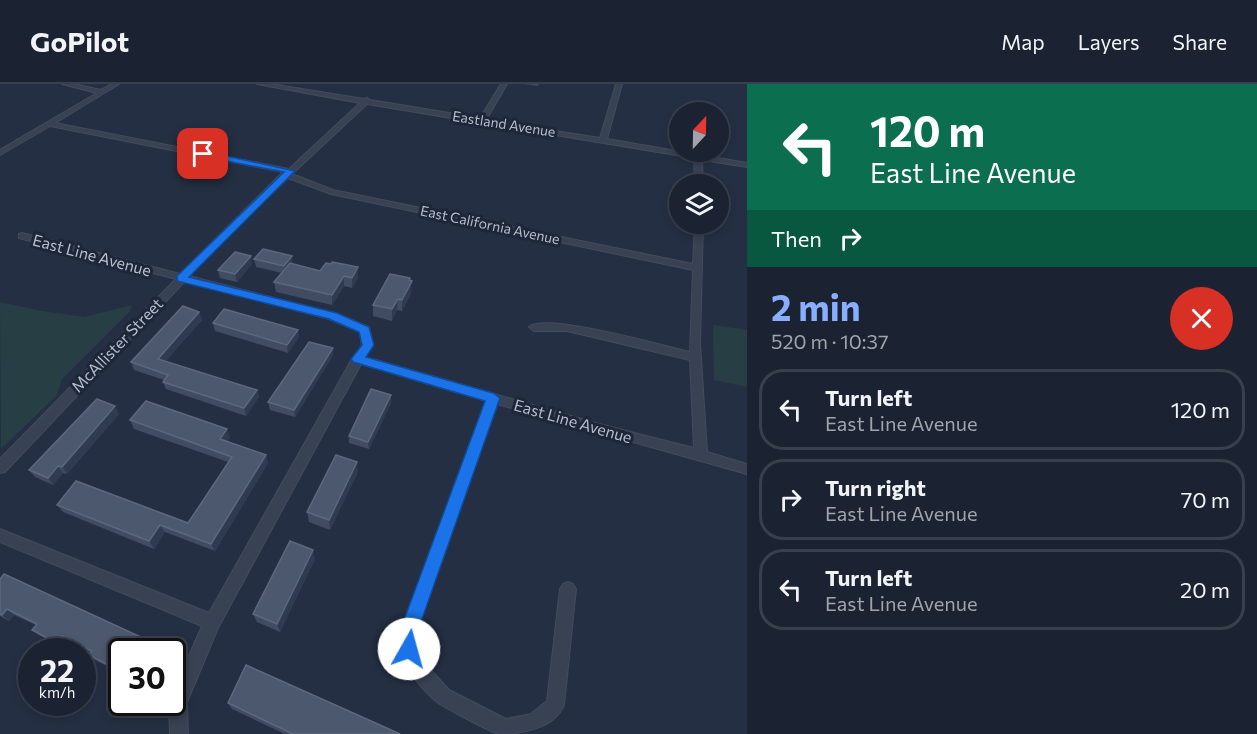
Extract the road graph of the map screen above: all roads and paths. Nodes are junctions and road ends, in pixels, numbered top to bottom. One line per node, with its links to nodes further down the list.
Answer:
1 (65, 84): 6 (street)
2 (116, 84): 6 (street)
3 (260, 84): 7 (street, Eastland Avenue)
4 (504, 84): 8 (street)
5 (619, 84): 10 (street)
6 (102, 92): 9 (street)
7 (367, 100): 8 (street, Eastland Avenue); 15 (street, McAllister Street)
8 (482, 122): 10 (street, Eastland Avenue)
9 (50, 124): 12 (street); 15 (street, East California Avenue)
10 (603, 140): 11 (street, Eastland Avenue)
11 (669, 152)
12 (0, 153)
13 (729, 162): 14 (street, Eastland Avenue)
14 (747, 165)
15 (288, 173): 18 (street, East California Avenue); 19 (street, McAllister Street)
16 (699, 234): 18 (street)
17 (22, 236): 19 (street, East Line Avenue)
18 (697, 268): 21 (street)
19 (181, 278): 22 (street, East Line Avenue); 25 (street, McAllister Street)
20 (534, 327): 21 (street)
21 (695, 357): 24 (street)
22 (358, 359): 23 (street, East Line Avenue); 29 (street)
23 (493, 398): 24 (street, East Line Avenue); 28 (street)
24 (701, 455): 26 (street, East Line Avenue)
25 (0, 468)
26 (747, 469)
27 (0, 535): 29 (street)
28 (568, 589)
29 (212, 622): 30 (street)
30 (178, 734)

